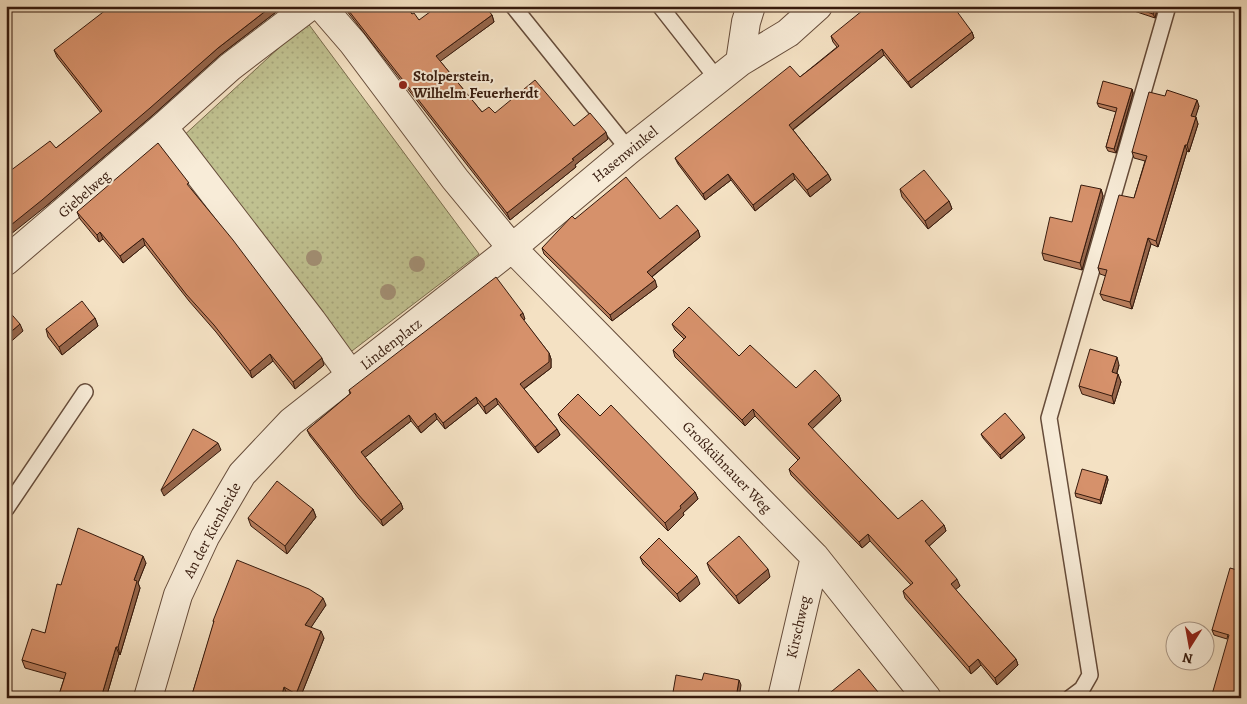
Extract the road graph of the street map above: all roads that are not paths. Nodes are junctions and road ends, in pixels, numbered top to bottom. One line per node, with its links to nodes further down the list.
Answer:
1 (310, 6): 10 (street)
2 (321, 6): 12 (street)
3 (513, 6): 11 (lane)
4 (660, 6): 9 (lane)
5 (751, 6): 8 (street)
6 (818, 6): 8 (street, Hasenwinkel)
7 (1168, 6): 21 (lane)
8 (740, 62): 9 (street, Hasenwinkel)
9 (718, 80): 11 (street, Hasenwinkel)
10 (163, 127): 13 (street, Giebelweg); 14 (street, Lindenplatz)
11 (629, 150): 12 (street, Hasenwinkel)
12 (512, 248): 14 (street, Lindenplatz); 17 (street, Großkühnauer Weg)
13 (6, 261)
14 (351, 375): 18 (street, An der Kienheide)
15 (85, 392): 16 (lane)
16 (6, 509)
17 (815, 557): 19 (street, Kirschweg); 20 (street, Großkühnauer Weg)
18 (148, 698)
19 (782, 698)
20 (927, 698)
21 (1070, 698)

